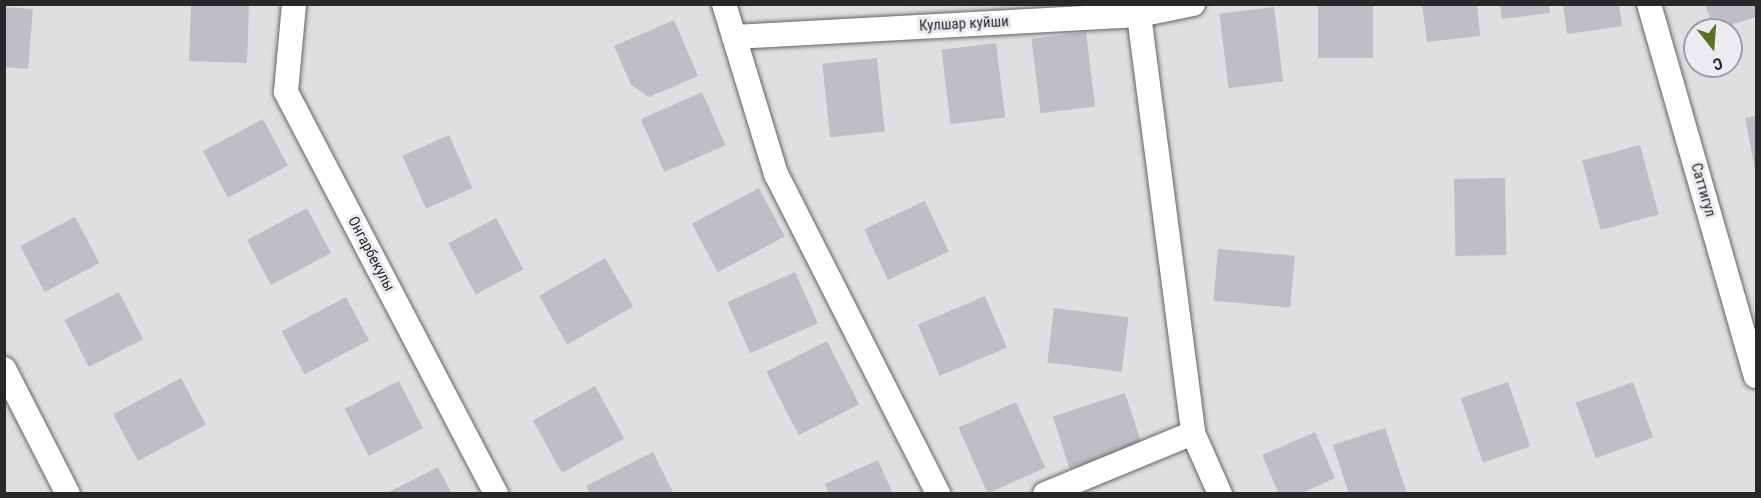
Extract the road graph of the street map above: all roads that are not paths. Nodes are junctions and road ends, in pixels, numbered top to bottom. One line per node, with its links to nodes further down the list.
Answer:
1 (294, 4): 12 (street, Онгарбекулы)
2 (724, 4): 7 (street)
3 (1193, 4): 5 (street, Кулшар куйши)
4 (1649, 4): 9 (street, Саттигул)
5 (1166, 7): 6 (street, Кулшар куйши)
6 (1139, 15): 7 (street, Кулшар куйши); 10 (street)
7 (734, 37): 13 (street)
8 (4, 369): 11 (street)
9 (1756, 376)
10 (1193, 433): 14 (street); 15 (street)
11 (68, 494)
12 (496, 494)
13 (938, 494)
14 (1045, 494)
15 (1220, 494)

